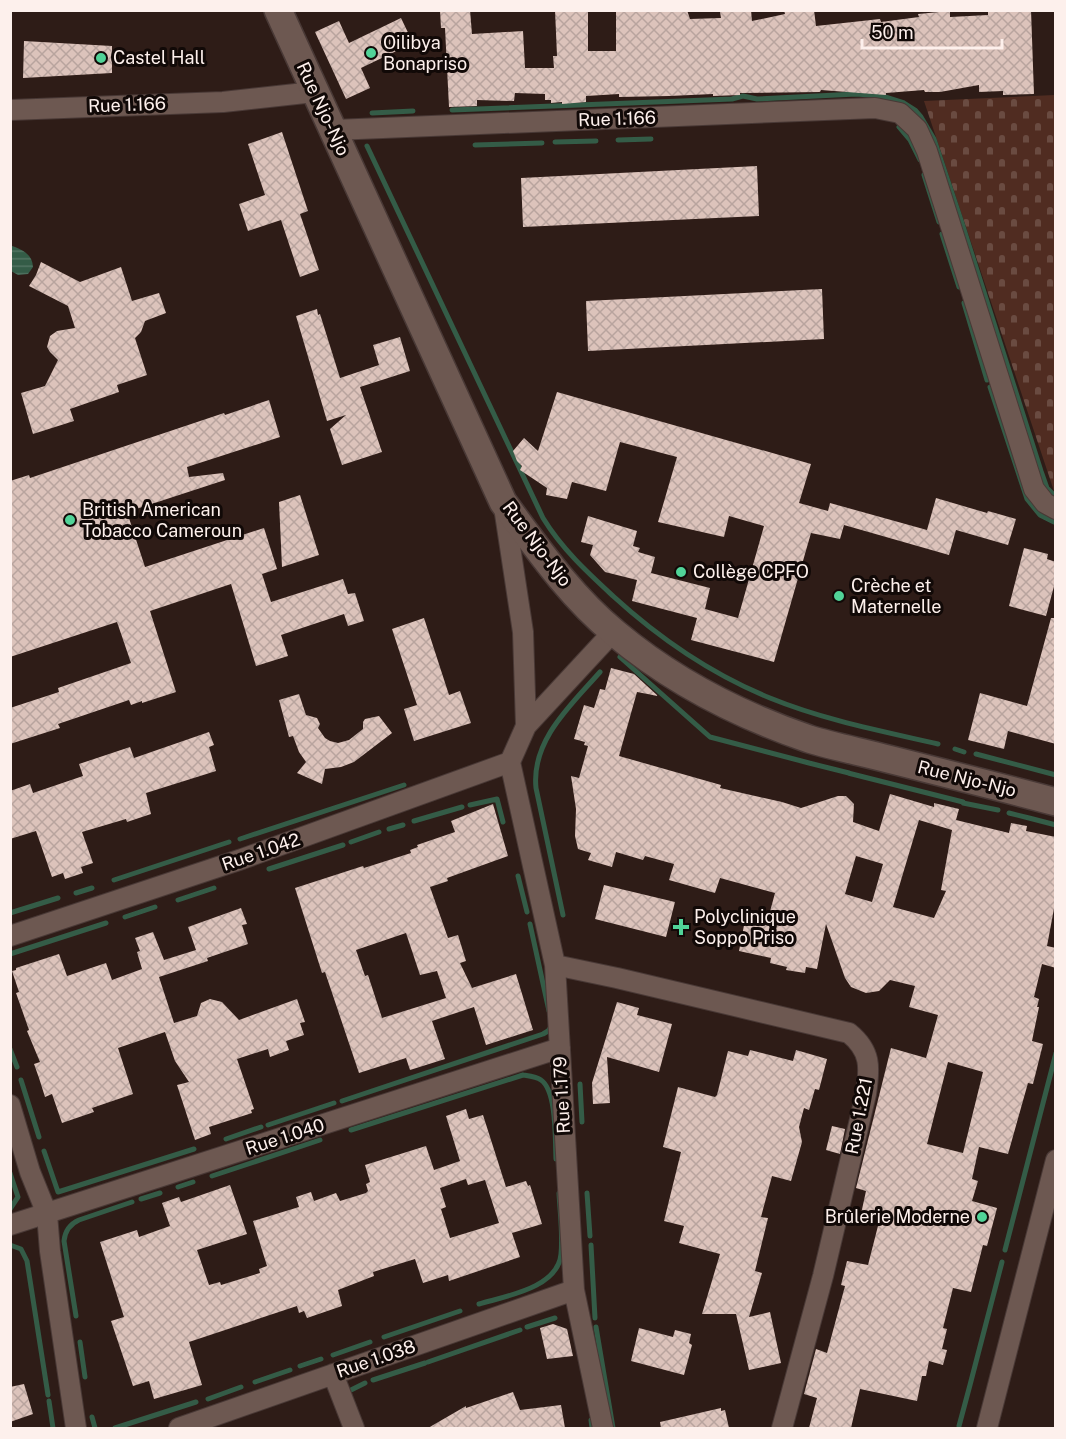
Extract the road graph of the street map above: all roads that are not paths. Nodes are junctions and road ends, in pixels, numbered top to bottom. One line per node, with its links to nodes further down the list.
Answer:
1 (278, 10): 2 (main road, Rue Njo-Njo)
2 (314, 92): 3 (street, Rue 1.166); 4 (main road, Rue Njo-Njo)
3 (10, 110)
4 (334, 130): 5 (main road, Rue Njo-Njo); 6 (street, Rue 1.166)
5 (503, 502): 7 (main road, Rue Njo-Njo); 8 (street)
6 (1056, 509)
7 (613, 632): 8 (street); 10 (main road, Rue Njo-Njo)
8 (526, 726): 9 (street)
9 (510, 762): 11 (street, Rue 1.042); 12 (street, Rue 1.179)
10 (1056, 802)
11 (10, 936)
12 (555, 966): 13 (street, Rue 1.179); 24 (street, Rue 1.221)
13 (560, 1048): 16 (street, Rue 1.040); 18 (street, Rue 1.179)
14 (10, 1105): 16 (street)
15 (1056, 1160): 25 (street)
16 (47, 1215): 17 (street, Rue 1.040); 20 (street)
17 (10, 1225)
18 (574, 1290): 19 (street, Rue 1.038); 23 (street, Rue 1.179)
19 (333, 1374): 21 (street, Rue 1.038); 22 (street)
20 (76, 1428)
21 (179, 1428)
22 (354, 1428)
23 (603, 1428)
24 (782, 1428)
25 (987, 1428)

